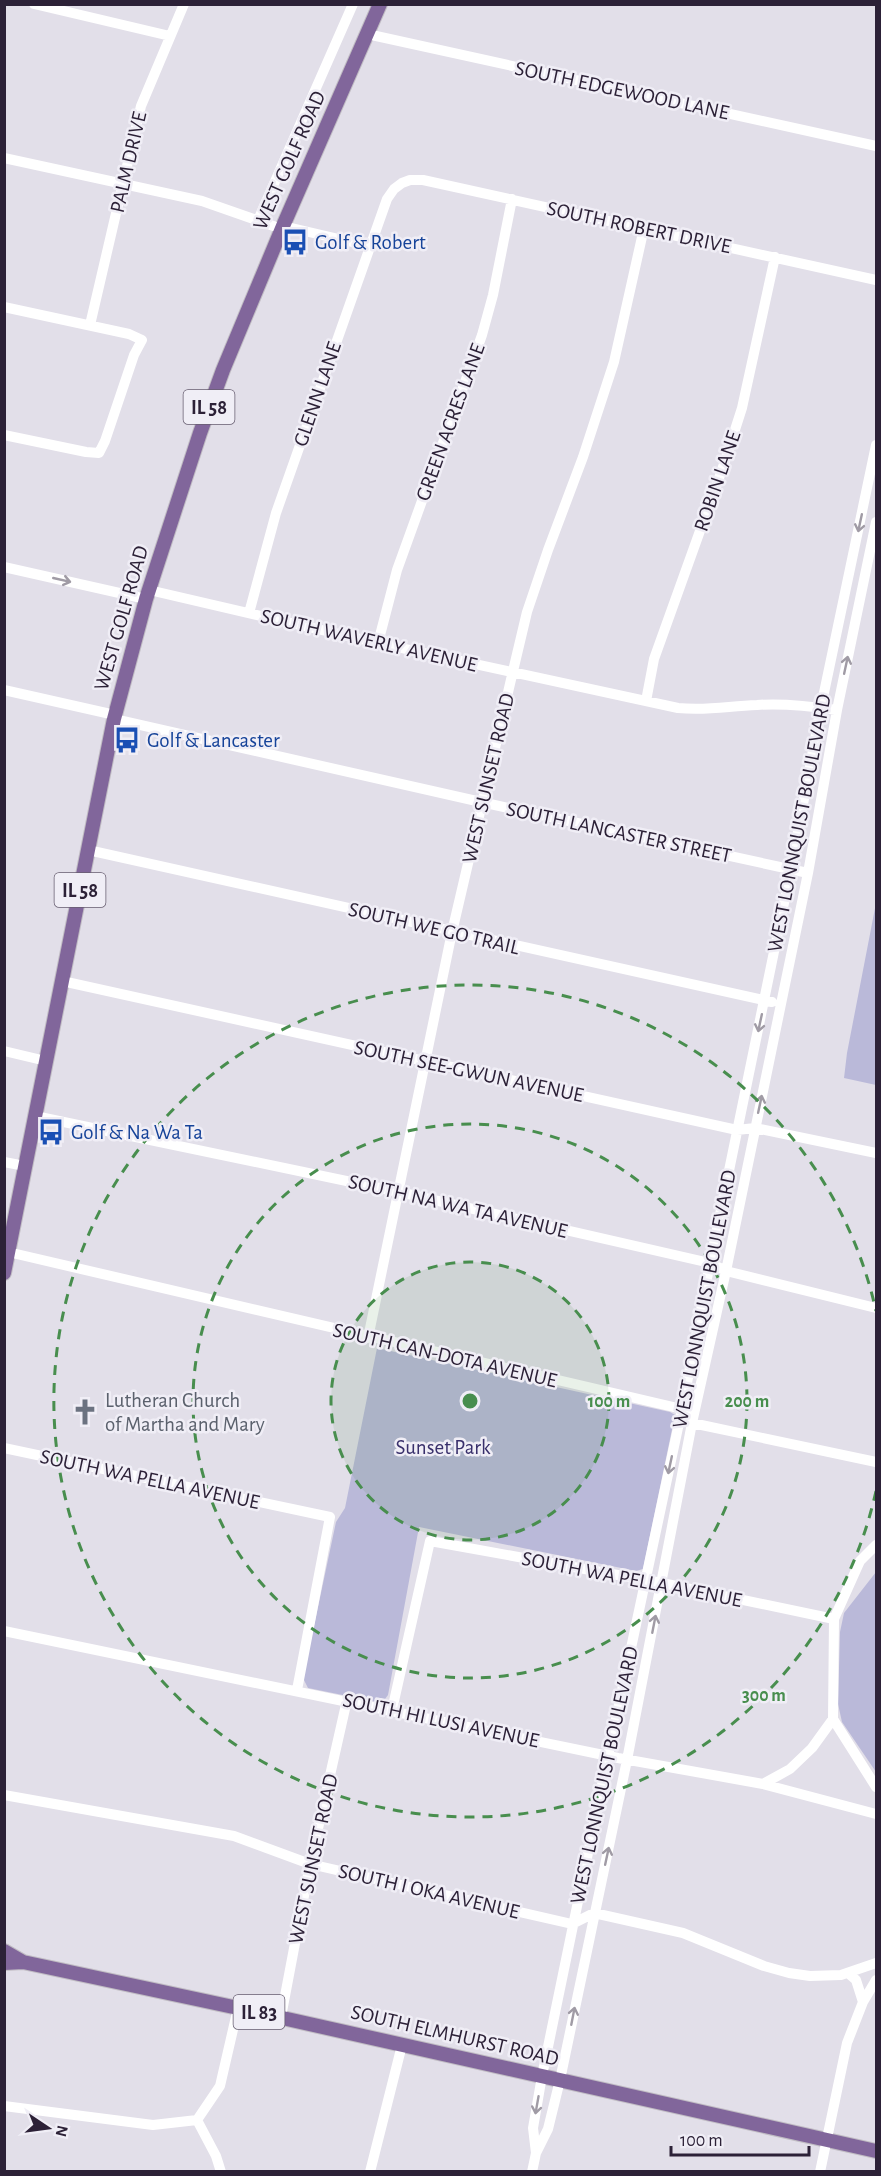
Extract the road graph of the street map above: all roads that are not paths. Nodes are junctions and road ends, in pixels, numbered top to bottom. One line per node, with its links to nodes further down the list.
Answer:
1 (34, 4): 6 (street)
2 (183, 4): 6 (street, PALM DRIVE)
3 (352, 4): 12 (street, WEST GOLF ROAD)
4 (380, 4): 5 (main road, WEST GOLF ROAD / IL 58)
5 (367, 34): 7 (street, SOUTH EDGEWOOD LANE); 13 (main road, WEST GOLF ROAD / IL 58)
6 (170, 36): 10 (street, PALM DRIVE)
7 (876, 146)
8 (4, 158): 10 (street)
9 (402, 183): 11 (street, SOUTH ROBERT DRIVE); 15 (street, GLENN LANE)
10 (123, 184): 12 (street); 19 (street, PALM DRIVE)
11 (512, 199): 14 (street, SOUTH ROBERT DRIVE); 26 (street, GREEN ACRES LANE)
12 (258, 220): 13 (street)
13 (282, 227): 15 (street); 24 (main road, WEST GOLF ROAD / IL 58)
14 (644, 228): 16 (street, SOUTH ROBERT DRIVE); 27 (street, WEST SUNSET ROAD)
15 (369, 246): 25 (street, GLENN LANE)
16 (775, 257): 17 (street, SOUTH ROBERT DRIVE); 29 (street, ROBIN LANE)
17 (876, 280)
18 (4, 307): 19 (street)
19 (90, 325): 20 (street)
20 (4, 435)
21 (876, 446): 30 (street, WEST LONNQUIST BOULEVARD, one-way to 30)
22 (876, 522): 31 (street, WEST LONNQUIST BOULEVARD, one-way to 22)
23 (4, 567): 24 (street, SOUTH WAVERLY AVENUE, one-way to 24)
24 (148, 594): 25 (street, SOUTH WAVERLY AVENUE); 32 (main road, WEST GOLF ROAD / IL 58)
25 (249, 613): 26 (street, SOUTH WAVERLY AVENUE)
26 (378, 643): 27 (street, SOUTH WAVERLY AVENUE)
27 (513, 671): 29 (street, SOUTH WAVERLY AVENUE); 33 (street, WEST SUNSET ROAD)
28 (4, 690): 32 (street, SOUTH LANCASTER STREET)
29 (646, 701): 30 (street, SOUTH WAVERLY AVENUE)
30 (821, 707): 31 (street, SOUTH WAVERLY AVENUE); 35 (street, WEST LONNQUIST BOULEVARD)
31 (837, 710): 36 (street, WEST LONNQUIST BOULEVARD)
32 (115, 717): 33 (street, SOUTH LANCASTER STREET); 34 (main road, WEST GOLF ROAD / IL 58)
33 (481, 802): 35 (street, SOUTH LANCASTER STREET); 37 (street, WEST SUNSET ROAD)
34 (88, 850): 37 (street, SOUTH WE GO TRAIL); 38 (main road, WEST GOLF ROAD / IL 58)
35 (791, 869): 36 (street, SOUTH LANCASTER STREET); 39 (street, WEST LONNQUIST BOULEVARD)
36 (808, 873): 40 (street, WEST LONNQUIST BOULEVARD)
37 (452, 932): 39 (street, SOUTH WE GO TRAIL); 43 (street, WEST SUNSET ROAD)
38 (62, 981): 42 (main road, WEST GOLF ROAD / IL 58); 43 (street, SOUTH SEE-GWUN AVENUE)
39 (765, 1001): 40 (street, SOUTH WE GO TRAIL); 46 (street, WEST LONNQUIST BOULEVARD, one-way to 46)
40 (781, 1004): 45 (street, WEST LONNQUIST BOULEVARD, one-way to 40)
41 (4, 1051): 42 (street)
42 (46, 1061): 44 (main road, WEST GOLF ROAD / IL 58)
43 (425, 1061): 46 (street, SOUTH SEE-GWUN AVENUE); 50 (street, WEST SUNSET ROAD)
44 (36, 1116): 49 (main road, WEST GOLF ROAD / IL 58); 50 (street, SOUTH NA WA TA AVENUE)
45 (755, 1128): 46 (street, SOUTH SEE-GWUN AVENUE); 47 (street, SOUTH SEE-GWUN AVENUE); 53 (street, WEST LONNQUIST BOULEVARD)
46 (737, 1130): 52 (street, WEST LONNQUIST BOULEVARD)
47 (876, 1153)
48 (4, 1162): 49 (street)
49 (25, 1166): 51 (main road, WEST GOLF ROAD / IL 58)
50 (399, 1192): 52 (street, SOUTH NA WA TA AVENUE); 56 (street, WEST SUNSET ROAD)
51 (8, 1252): 54 (main road, WEST GOLF ROAD / IL 58); 56 (street, SOUTH CAN-DOTA AVENUE)
52 (710, 1263): 53 (street, SOUTH NA WA TA AVENUE); 57 (street, WEST LONNQUIST BOULEVARD)
53 (726, 1271): 55 (street, SOUTH NA WA TA AVENUE); 58 (street, WEST LONNQUIST BOULEVARD)
54 (4, 1274)
55 (876, 1308)
56 (368, 1338): 57 (street, SOUTH CAN-DOTA AVENUE)
57 (682, 1409): 58 (street); 62 (street, WEST LONNQUIST BOULEVARD, one-way to 62)
58 (692, 1423): 60 (street); 63 (street, WEST LONNQUIST BOULEVARD)
59 (4, 1448): 66 (street, SOUTH WA PELLA AVENUE)
60 (876, 1462)
61 (876, 1545): 64 (street)
62 (646, 1580): 63 (street, SOUTH WA PELLA AVENUE); 68 (street, SOUTH WA PELLA AVENUE); 70 (street, WEST LONNQUIST BOULEVARD)
63 (662, 1583): 64 (street, SOUTH WA PELLA AVENUE); 71 (street, WEST LONNQUIST BOULEVARD, one-way to 63)
64 (834, 1619): 69 (street)
65 (4, 1631): 66 (street, SOUTH HI LUSI AVENUE)
66 (297, 1690): 67 (street, SOUTH HI LUSI AVENUE)
67 (347, 1700): 68 (street, SOUTH HI LUSI AVENUE); 76 (street, WEST SUNSET ROAD)
68 (392, 1710): 70 (street, SOUTH HI LUSI AVENUE)
69 (833, 1719): 72 (street); 73 (street)
70 (608, 1756): 71 (street, SOUTH HI LUSI AVENUE); 78 (street, WEST LONNQUIST BOULEVARD)
71 (627, 1760): 72 (street, SOUTH HI LUSI AVENUE); 77 (street, WEST LONNQUIST BOULEVARD, one-way to 71)
72 (763, 1784): 75 (street, SOUTH HI LUSI AVENUE)
73 (876, 1787)
74 (4, 1795): 76 (street, SOUTH I OKA AVENUE)
75 (876, 1814)
76 (310, 1864): 78 (street, SOUTH I OKA AVENUE); 87 (street, WEST SUNSET ROAD)
77 (594, 1913): 78 (street); 83 (street); 90 (street, WEST LONNQUIST BOULEVARD, one-way to 77)
78 (572, 1924): 89 (street, WEST LONNQUIST BOULEVARD)
79 (4, 1951): 80 (main road, SOUTH ELMHURST ROAD / IL 83)
80 (23, 1962): 81 (main road, SOUTH ELMHURST ROAD / IL 83); 86 (main road, SOUTH ELMHURST ROAD / IL 83)
81 (4, 1963)
82 (876, 1963): 83 (street)
83 (848, 1972): 85 (street)
84 (876, 1980): 85 (street)
85 (863, 2002): 93 (street)
86 (238, 2008): 87 (main road, SOUTH ELMHURST ROAD / IL 83); 92 (street)
87 (281, 2017): 88 (main road, SOUTH ELMHURST ROAD / IL 83)
88 (402, 2045): 89 (main road, SOUTH ELMHURST ROAD / IL 83); 97 (street)
89 (542, 2076): 90 (main road, SOUTH ELMHURST ROAD / IL 83); 95 (street, WEST LONNQUIST BOULEVARD, one-way to 95)
90 (560, 2080): 93 (main road, SOUTH ELMHURST ROAD / IL 83); 95 (street, WEST LONNQUIST BOULEVARD)
91 (4, 2106): 92 (street)
92 (197, 2120): 96 (street)
93 (826, 2140): 94 (main road, SOUTH ELMHURST ROAD / IL 83); 99 (street)
94 (876, 2151)
95 (536, 2153): 98 (street, WEST LONNQUIST BOULEVARD)
96 (221, 2172)
97 (370, 2172)
98 (532, 2172)
99 (820, 2172)

